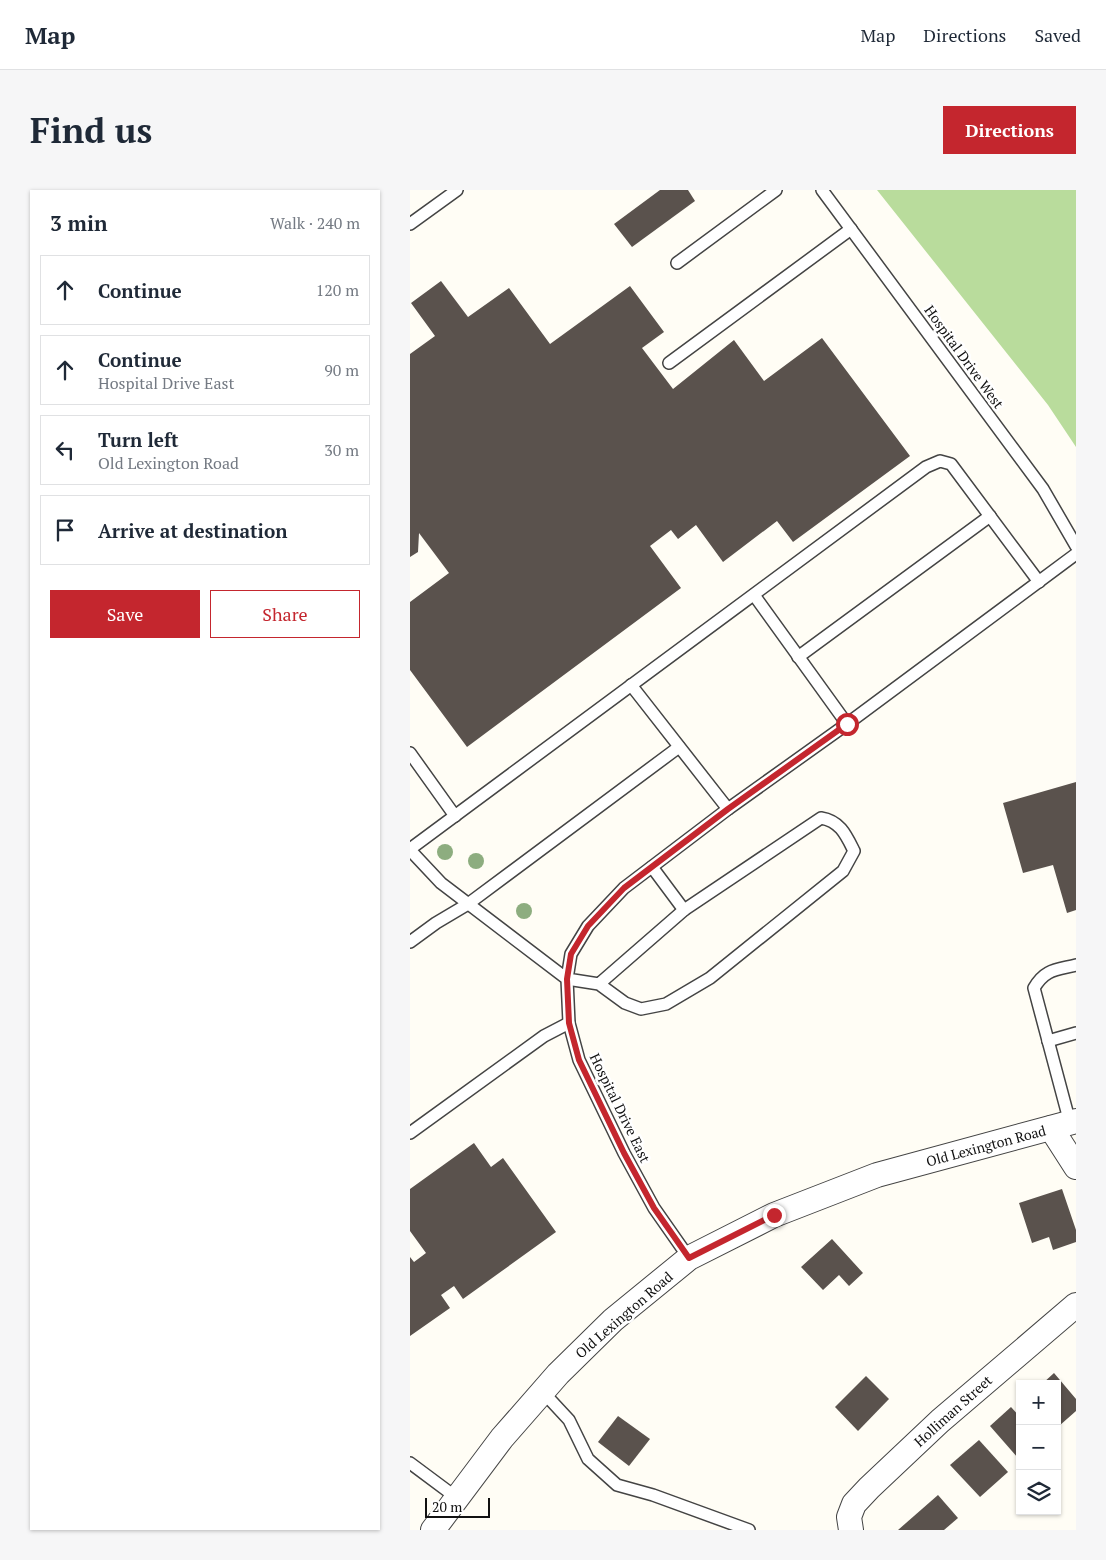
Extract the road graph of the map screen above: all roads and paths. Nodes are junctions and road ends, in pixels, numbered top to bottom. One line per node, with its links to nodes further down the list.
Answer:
1 (457, 190): 4 (lane)
2 (776, 190): 6 (lane)
3 (822, 190): 5 (lane, Hospital Drive West)
4 (410, 224)
5 (851, 228): 7 (lane); 9 (lane, Hospital Drive West)
6 (677, 262)
7 (669, 363)
8 (990, 516): 11 (lane); 12 (lane); 13 (lane)
9 (1076, 546)
10 (1076, 554): 11 (lane, Hospital Drive East)
11 (1039, 582): 15 (lane, Hospital Drive East)
12 (754, 595): 13 (lane); 14 (lane)
13 (798, 657): 15 (lane)
14 (631, 685): 16 (lane); 19 (lane)
15 (847, 724): 18 (lane, Hospital Drive East)
16 (679, 747): 18 (lane); 22 (lane)
17 (410, 753): 19 (lane)
18 (728, 809): 21 (lane, Hospital Drive East)
19 (456, 816): 20 (lane)
20 (410, 850): 22 (lane)
21 (652, 867): 23 (lane); 26 (lane, Hospital Drive East)
22 (468, 904): 24 (lane); 26 (lane)
23 (684, 910): 27 (lane); 27 (lane)
24 (410, 942)
25 (1076, 965): 30 (lane)
26 (567, 979): 27 (lane); 28 (lane, Hospital Drive East)
27 (599, 984)
28 (569, 1023): 32 (lane); 34 (lane, Hospital Drive East)
29 (1076, 1033): 30 (lane)
30 (1048, 1040): 31 (lane)
31 (1066, 1124): 33 (street); 34 (street, Old Lexington Road)
32 (410, 1133)
33 (1076, 1167)
34 (689, 1258): 36 (street, Old Lexington Road)
35 (1076, 1305): 41 (street, Holliman Street)
36 (542, 1392): 38 (street, Old Lexington Road); 40 (lane)
37 (410, 1463): 38 (lane)
38 (457, 1498): 39 (street, Old Lexington Road)
39 (433, 1530)
40 (748, 1530)
41 (851, 1530)

